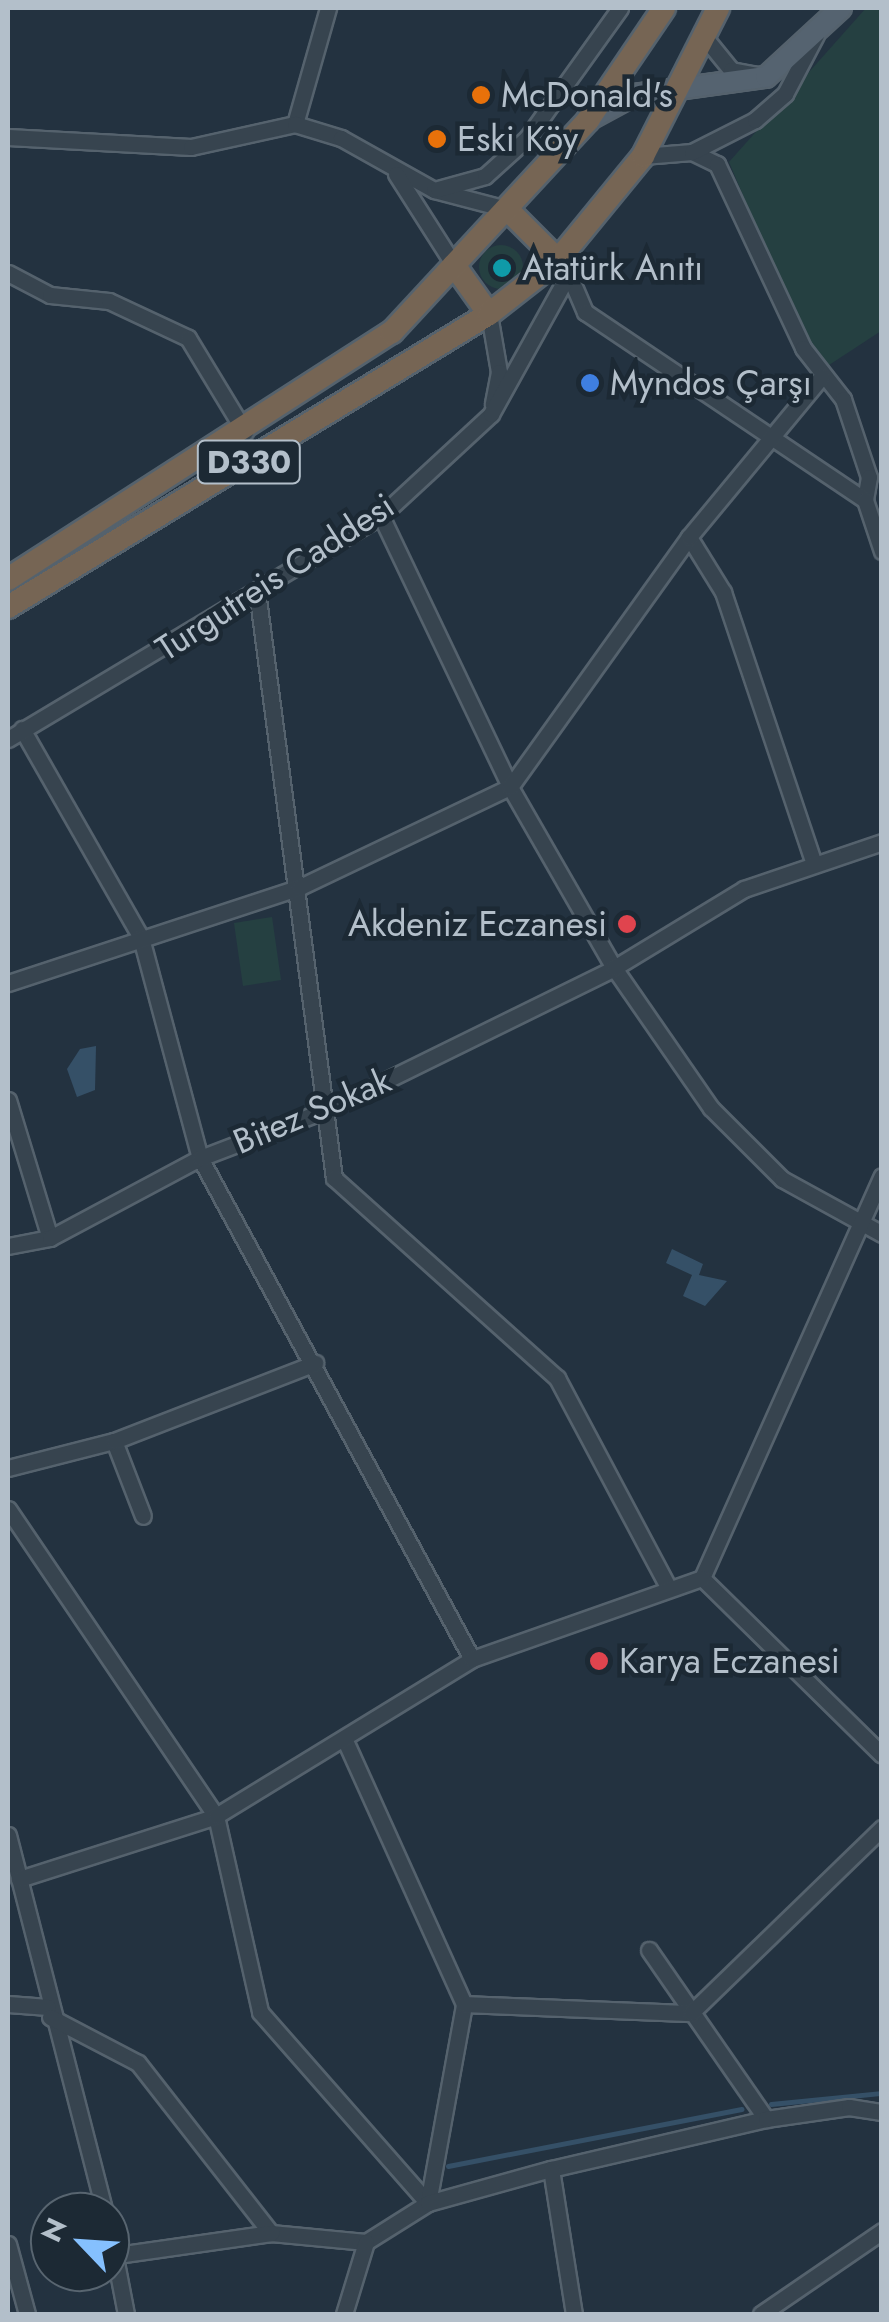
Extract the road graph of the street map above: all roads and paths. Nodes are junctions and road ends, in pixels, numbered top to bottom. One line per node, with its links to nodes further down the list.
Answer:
1 (328, 8): 11 (street)
2 (620, 8): 16 (street)
3 (664, 8): 10 (highway, D330)
4 (718, 8): 7 (highway, D330)
5 (841, 8): 6 (main road)
6 (816, 34): 8 (main road); 13 (street)
7 (706, 39): 8 (street); 9 (highway, D330)
8 (766, 76): 9 (main road)
9 (684, 88): 10 (main road); 14 (highway, D330)
10 (588, 120): 17 (highway, D330)
11 (295, 124): 12 (street); 15 (street)
12 (8, 137)
13 (692, 152): 14 (street); 22 (street)
14 (643, 156): 19 (highway, D330)
15 (396, 174): 16 (street); 18 (street)
16 (434, 190): 17 (street)
17 (507, 209): 18 (highway, D330); 19 (highway)
18 (454, 265): 21 (highway); 24 (highway, D330)
19 (563, 266): 21 (highway, D330); 23 (street, Turgutreis Caddesi); 25 (street)
20 (8, 273): 24 (street)
21 (489, 314): 23 (street); 32 (highway, D330)
22 (822, 376): 25 (street); 26 (street)
23 (491, 414): 27 (street, Turgutreis Caddesi)
24 (245, 432): 30 (highway, D330)
25 (770, 439): 26 (street); 28 (street)
26 (865, 500): 29 (street)
27 (381, 516): 31 (street, Turgutreis Caddesi); 35 (street)
28 (690, 537): 35 (street); 37 (street)
29 (882, 551)
30 (8, 579)
31 (256, 591): 33 (street, Turgutreis Caddesi); 38 (street)
32 (8, 607)
33 (22, 729): 34 (street, Turgutreis Caddesi); 39 (street)
34 (8, 739)
35 (510, 787): 38 (street); 40 (street)
36 (882, 842): 37 (street, Bitez Sokak)
37 (814, 861): 40 (street, Bitez Sokak)
38 (300, 887): 39 (street); 43 (street)
39 (141, 938): 41 (street); 44 (street)
40 (614, 968): 43 (street, Bitez Sokak); 46 (street)
41 (8, 983)
42 (8, 1100): 48 (street)
43 (326, 1110): 44 (street, Bitez Sokak); 56 (street)
44 (200, 1158): 48 (street, Bitez Sokak); 50 (street)
45 (882, 1176): 46 (street)
46 (860, 1227): 47 (street); 55 (street)
47 (882, 1234)
48 (50, 1238): 49 (street, Bitez Sokak)
49 (8, 1246)
50 (316, 1363): 51 (street); 57 (street)
51 (114, 1441): 52 (street); 54 (street)
52 (8, 1468)
53 (8, 1509): 60 (street)
54 (143, 1516)
55 (702, 1578): 56 (street); 59 (street)
56 (667, 1585): 57 (street)
57 (472, 1659): 58 (street)
58 (345, 1740): 60 (street); 67 (street)
59 (882, 1755)
60 (216, 1816): 63 (street); 74 (street)
61 (882, 1828): 69 (street)
62 (8, 1834): 63 (street)
63 (19, 1880): 64 (street)
64 (15, 1901): 68 (street)
65 (648, 1950): 69 (street)
66 (8, 2004): 68 (street)
67 (464, 2004): 69 (street); 74 (street)
68 (49, 2012): 73 (street); 76 (street)
69 (691, 2013): 71 (street)
70 (882, 2112): 71 (street)
71 (766, 2119): 72 (street)
72 (550, 2169): 74 (street); 82 (street)
73 (99, 2192)
74 (428, 2203): 77 (street)
75 (882, 2231): 83 (street)
76 (271, 2233): 77 (street); 79 (street)
77 (366, 2242): 81 (street)
78 (8, 2244): 80 (street)
79 (130, 2253)
80 (27, 2314)
81 (344, 2314)
82 (574, 2314)
83 (761, 2314)

